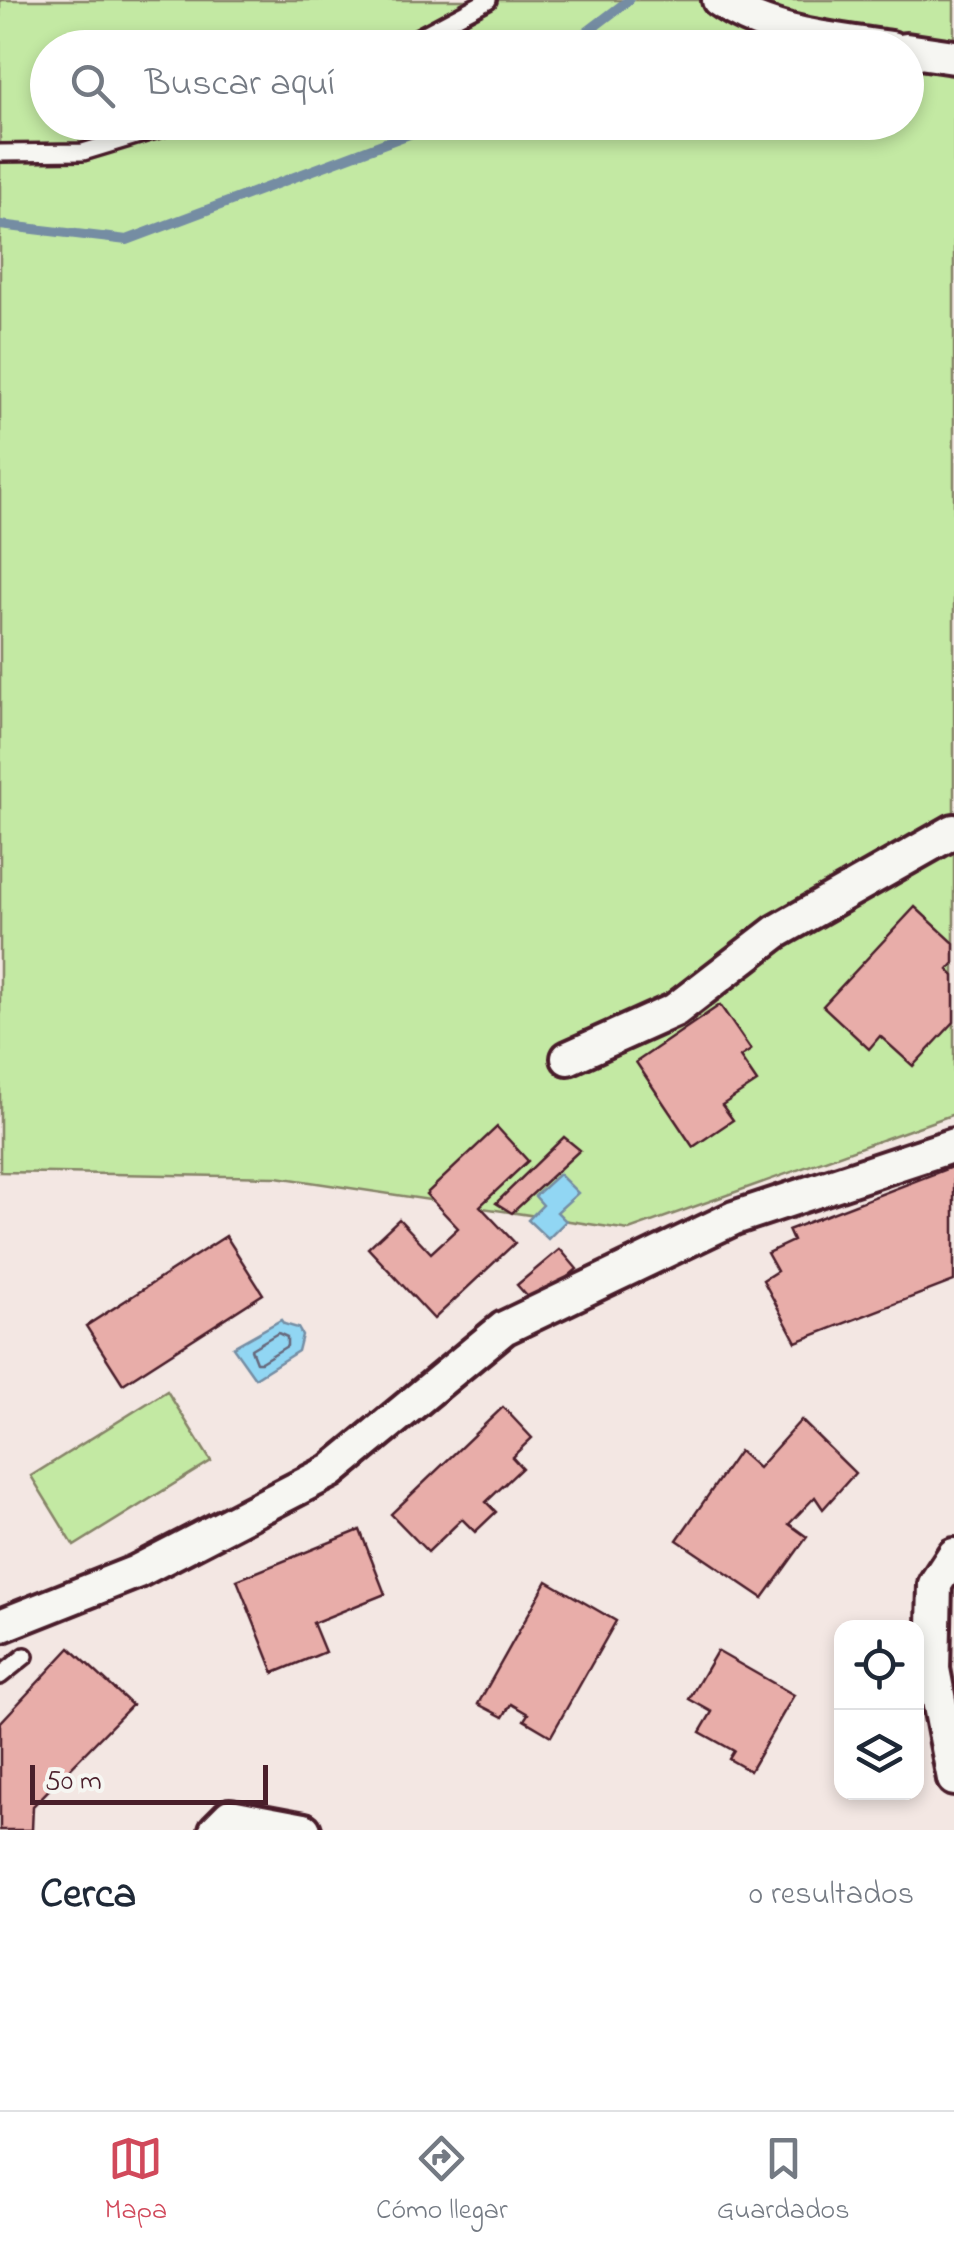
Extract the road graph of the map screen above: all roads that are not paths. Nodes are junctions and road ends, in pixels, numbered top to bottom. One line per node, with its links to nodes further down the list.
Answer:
1 (488, 0): 3 (lane)
2 (718, 0): 4 (street)
3 (432, 30)
4 (787, 30)
5 (924, 53): 6 (street)
6 (954, 57)
7 (123, 140): 8 (lane)
8 (0, 153)
9 (954, 831): 10 (street)
10 (568, 1058)
11 (954, 1145): 13 (street)
12 (954, 1555): 16 (street)
13 (0, 1626)
14 (25, 1656): 15 (lane)
15 (0, 1676)
16 (954, 1778)
17 (216, 1830): 18 (street)
18 (304, 1830)

